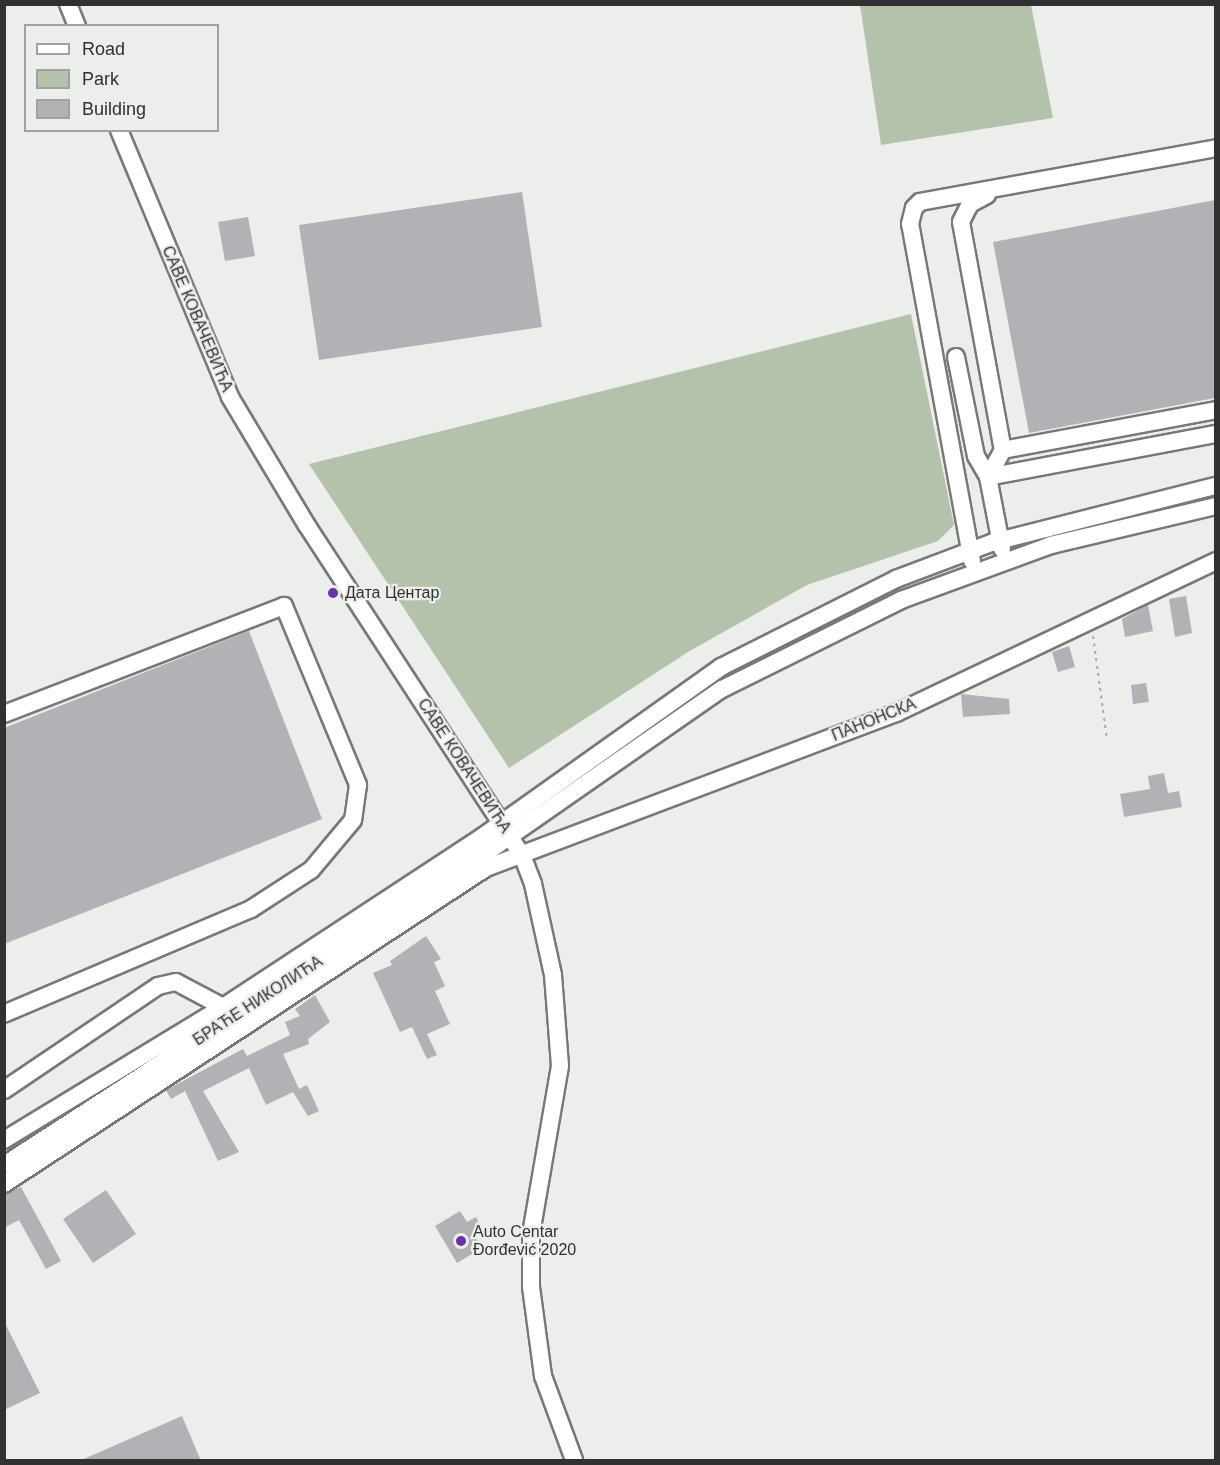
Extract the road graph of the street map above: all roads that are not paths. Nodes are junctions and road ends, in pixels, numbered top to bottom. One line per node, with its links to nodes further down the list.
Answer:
1 (68, 4): 2 (street)
2 (76, 24)
3 (120, 132): 19 (street, САВЕ КОВАЧЕВИЋА)
4 (1215, 148): 5 (street)
5 (1006, 186): 9 (street); 14 (street)
6 (956, 357): 10 (street)
7 (1215, 410): 9 (street)
8 (1215, 434): 10 (street)
9 (1003, 450): 10 (street)
10 (988, 477): 13 (street)
11 (1215, 486): 13 (street, БРАЋЕ НИКОЛИЋА)
12 (1215, 506): 16 (street, БРАЋЕ НИКОЛИЋА)
13 (1001, 540): 14 (street, БРАЋЕ НИКОЛИЋА); 16 (street)
14 (970, 551): 17 (street); 19 (street, БРАЋЕ НИКОЛИЋА)
15 (1215, 561): 21 (street, ПАНОНСКА)
16 (1005, 562): 17 (street, БРАЋЕ НИКОЛИЋА)
17 (975, 573): 20 (street, БРАЋЕ НИКОЛИЋА)
18 (4, 714): 23 (street)
19 (501, 821): 20 (street, САВЕ КОВАЧЕВИЋА); 22 (street, БРАЋЕ НИКОЛИЋА)
20 (510, 836): 21 (street, САВЕ КОВАЧЕВИЋА); 26 (street, БРАЋЕ НИКОЛИЋА)
21 (522, 855): 27 (street, ПАНОНСКА); 28 (street, САВЕ КОВАЧЕВИЋА)
22 (223, 1007): 24 (street); 25 (street, БРАЋЕ НИКОЛИЋА)
23 (4, 1014)
24 (4, 1090)
25 (4, 1140)
26 (4, 1165)
27 (4, 1184)
28 (574, 1461)

